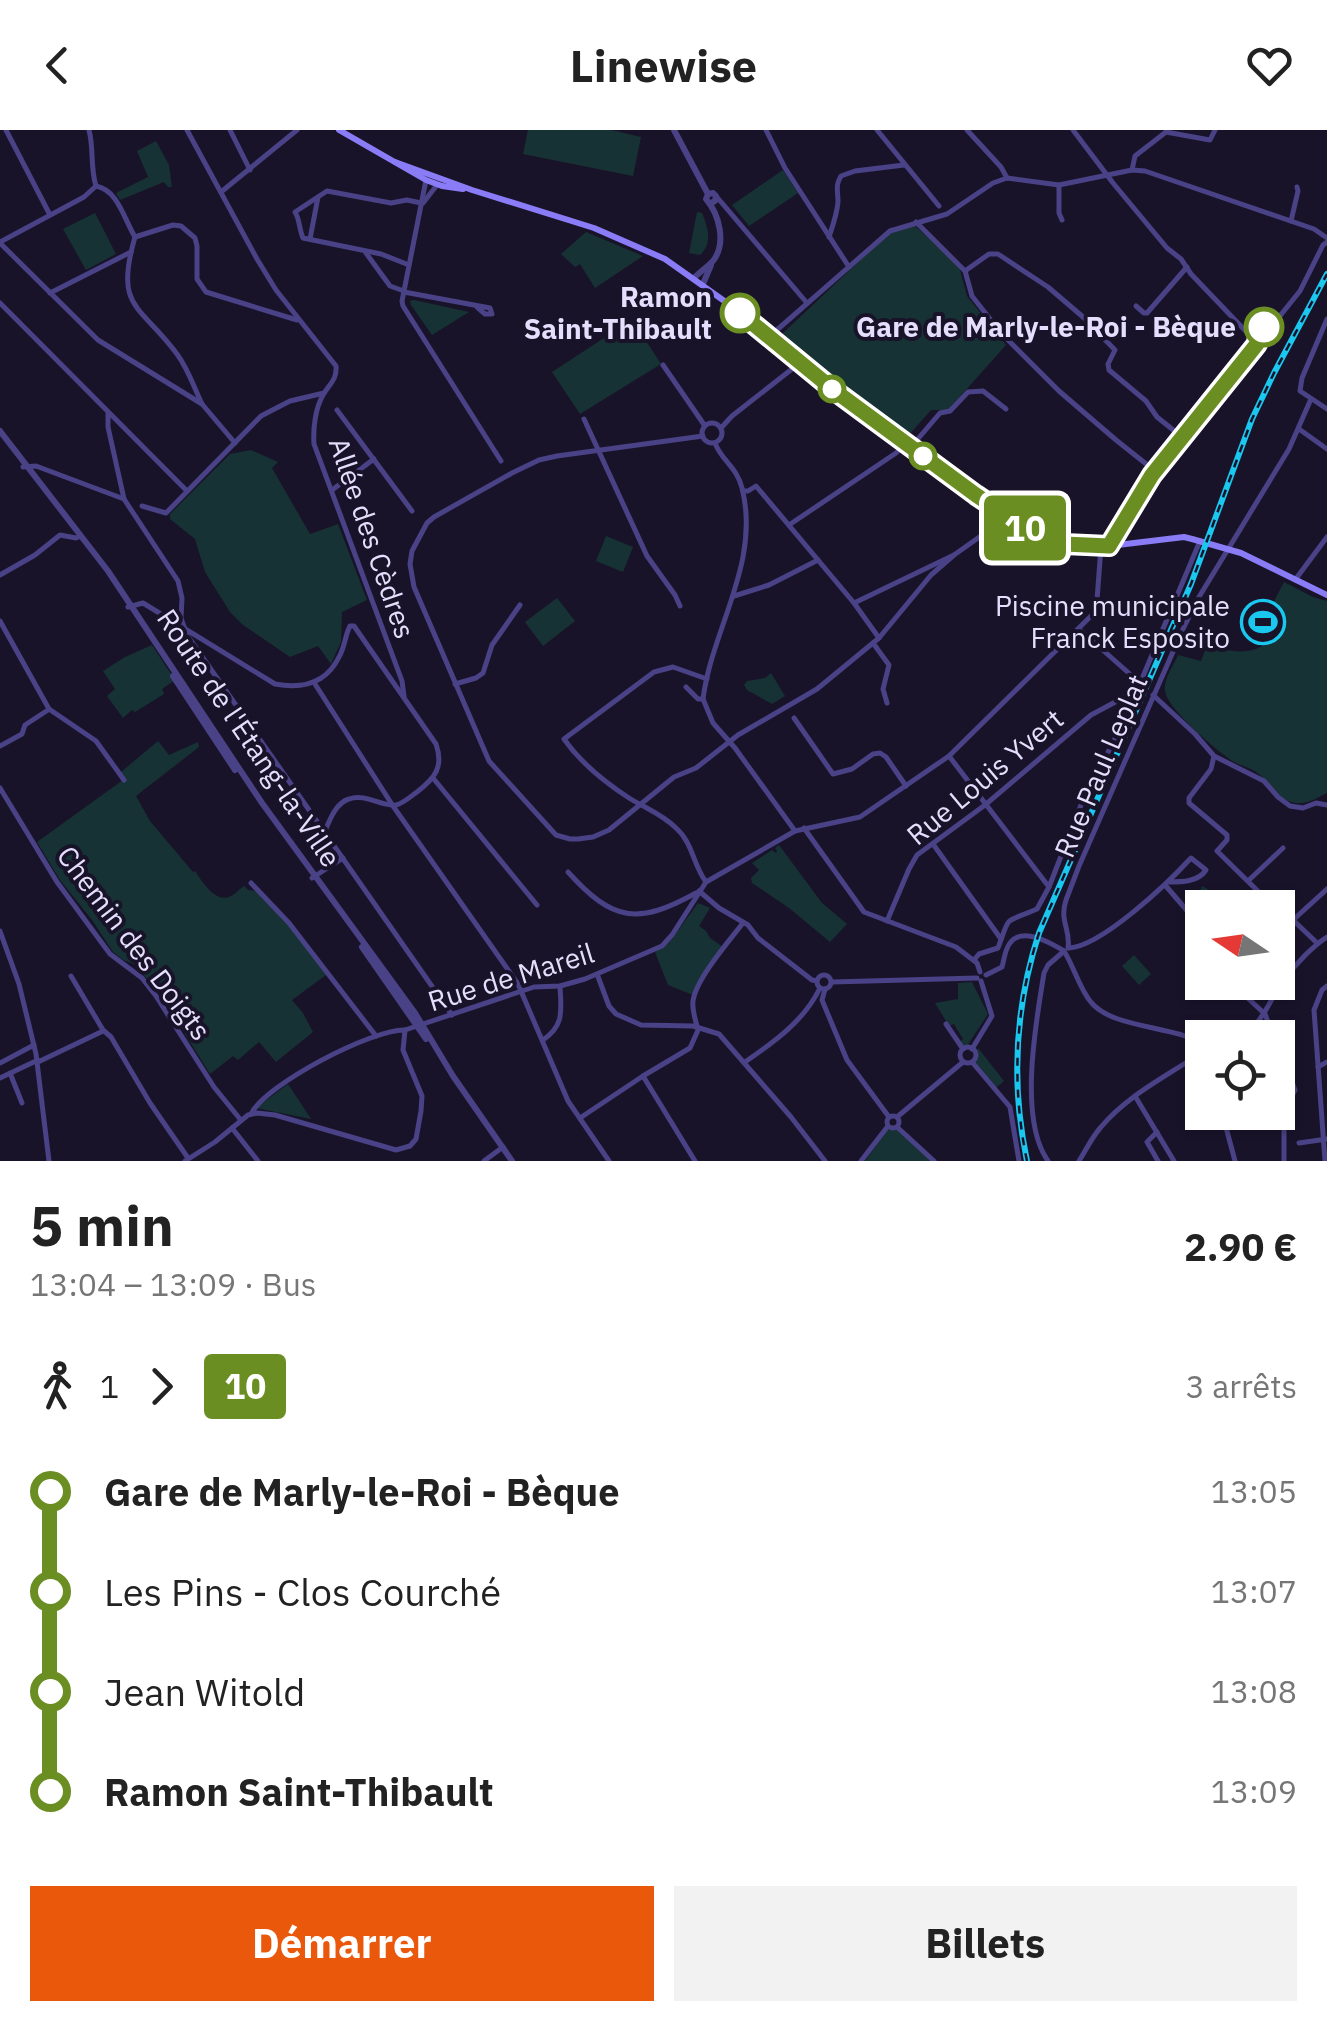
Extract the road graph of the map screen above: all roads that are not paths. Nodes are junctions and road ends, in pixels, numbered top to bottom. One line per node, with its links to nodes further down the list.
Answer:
1 (6, 130): 27 (street)
2 (89, 130): 20 (street)
3 (187, 130): 22 (street)
4 (230, 130): 14 (street)
5 (297, 130): 14 (street)
6 (339, 130): 18 (main road)
7 (674, 130): 24 (street)
8 (766, 130): 32 (street)
9 (877, 130): 13 (street)
10 (967, 130): 17 (street)
11 (1215, 130): 15 (street)
12 (1075, 131): 16 (street)
13 (904, 165): 26 (street); 32 (street)
14 (250, 170): 22 (street)
15 (1132, 170): 16 (street); 29 (street)
16 (1106, 174): 19 (street); 43 (street)
17 (1007, 178): 19 (street); 30 (street)
18 (432, 180): 25 (street); 25 (street); 45 (main road)
19 (1059, 185): 28 (street)
20 (96, 186): 27 (street); 31 (street)
21 (1297, 187): 29 (street)
22 (222, 192): 54 (street)
23 (318, 196): 25 (street); 33 (street); 33 (street)
24 (712, 198): 40 (street); 50 (street)
25 (423, 203): 41 (street)
26 (939, 206)
27 (50, 215): 34 (street)
28 (1062, 220)
29 (1291, 221): 35 (street)
30 (916, 222): 42 (street); 44 (street)
31 (135, 237): 37 (street); 54 (street)
32 (829, 237): 42 (street)
33 (310, 239): 36 (street)
34 (0, 242): 48 (street)
35 (1327, 243): 56 (street)
36 (364, 251): 38 (street); 39 (street)
37 (130, 252): 48 (street); 61 (street)
38 (381, 254): 39 (street); 41 (street)
39 (375, 263): 47 (street)
40 (711, 263): 45 (street); 46 (street)
41 (409, 266): 47 (street)
42 (849, 266): 50 (street)
43 (1187, 267): 51 (street); 56 (street)
44 (965, 271): 72 (street); 81 (street)
45 (694, 278): 46 (main road)
46 (703, 284): 55 (main road)
47 (404, 291): 52 (street); 79 (street)
48 (50, 293): 61 (street)
49 (0, 304): 65 (street)
50 (807, 304): 55 (street)
51 (1136, 306)
52 (478, 307)
53 (1327, 320): 60 (street)
54 (300, 321): 59 (street, Allée des Cèdres)
55 (770, 336): 57 (main road)
56 (1257, 344): 72 (street)
57 (799, 362): 68 (street); 75 (main road)
58 (663, 365): 67 (street)
59 (324, 393): 73 (street); 84 (street, Allée des Cèdres)
60 (1312, 399): 63 (street); 69 (street, Rue Paul Leplat)
61 (202, 404): 73 (street)
62 (1006, 409): 75 (street)
63 (1327, 409)
64 (337, 410): 78 (street)
65 (108, 414): 82 (street); 85 (street)
66 (584, 420): 77 (street)
67 (706, 426): 68 (street); 71 (street)
68 (721, 428): 74 (street)
69 (1299, 429): 76 (street); 94 (street, Rue Paul Leplat)
70 (0, 434): 80 (street, Route de l'Étang-la-Ville)
71 (703, 436): 74 (street); 77 (street)
72 (1182, 437): 81 (street)
73 (236, 443): 82 (street)
74 (715, 443): 83 (street)
75 (908, 446): 88 (main road); 89 (street)
76 (1327, 449)
77 (597, 450): 104 (street); 111 (street)
78 (374, 459): 84 (street); 87 (street)
79 (501, 461)
80 (25, 466): 85 (street); 90 (street, Route de l'Étang-la-Ville)
81 (1155, 471): 93 (street)
82 (186, 490): 86 (street)
83 (743, 490): 89 (street); 100 (street)
84 (331, 491): 115 (street, Allée des Cèdres)
85 (124, 499): 106 (street)
86 (142, 506)
87 (412, 511)
88 (1006, 516): 93 (main road); 95 (street)
89 (789, 525): 96 (street)
90 (80, 536): 97 (street); 102 (street, Route de l'Étang-la-Ville)
91 (1327, 538): 98 (street)
92 (1200, 541): 93 (main road); 94 (main road); 113 (street)
93 (1105, 547): 107 (street)
94 (1230, 549): 98 (main road); 114 (street, Rue Paul Leplat)
95 (954, 555): 101 (street); 108 (street)
96 (818, 560): 100 (street); 101 (street)
97 (0, 576)
98 (1295, 580): 99 (main road)
99 (1327, 595)
100 (732, 597): 109 (street)
101 (854, 603): 108 (street)
102 (129, 606): 106 (street); 139 (street, Route de l'Étang-la-Ville)
103 (520, 606): 111 (street)
104 (680, 606)
105 (0, 620): 118 (street)
106 (184, 628): 110 (street); 133 (street)
107 (1079, 630): 113 (street); 122 (street)
108 (876, 641): 117 (street); 120 (street)
109 (707, 679): 116 (street); 128 (street)
110 (315, 684): 115 (street); 131 (street)
111 (455, 684): 128 (street)
112 (686, 687): 116 (street)
113 (1139, 687): 130 (street, Rue Louis Yvert); 144 (street)
114 (1153, 695): 123 (street); 158 (street, Rue Paul Leplat)
115 (404, 696): 124 (street)
116 (703, 699): 120 (street)
117 (887, 703)
118 (48, 709): 121 (street); 125 (street)
119 (794, 718): 126 (street)
120 (729, 741): 128 (street); 134 (street)
121 (0, 746)
122 (950, 756): 126 (street); 130 (street)
123 (1214, 756): 129 (street); 140 (street)
124 (433, 778): 131 (street); 148 (street)
125 (124, 780)
126 (906, 786): 132 (street)
127 (0, 788): 202 (street, Chemin des Doigts)
128 (640, 803): 141 (street)
129 (1327, 804)
130 (985, 805): 135 (street, Rue Louis Yvert); 144 (street)
131 (393, 806): 133 (street); 168 (street)
132 (804, 828): 134 (street); 151 (street)
133 (325, 831): 137 (street)
134 (795, 831): 141 (street)
135 (932, 844): 151 (street, Rue Louis Yvert); 156 (street)
136 (1283, 848): 140 (street)
137 (343, 858): 139 (street); 170 (street)
138 (568, 872): 147 (street)
139 (314, 877): 175 (street, Route de l'Étang-la-Ville)
140 (1248, 881): 146 (street)
141 (706, 882): 147 (street)
142 (251, 883): 179 (street)
143 (1166, 884): 143 (street); 149 (street); 158 (street)
144 (1049, 887): 156 (street)
145 (1327, 889): 150 (street)
146 (1257, 890)
147 (698, 891): 152 (street); 160 (street, Rue de Mareil)
148 (537, 905)
149 (1185, 907)
150 (1295, 917)
151 (888, 921): 159 (street)
152 (744, 922): 163 (street); 176 (street)
153 (1295, 923): 157 (street)
154 (0, 931): 182 (street)
155 (1327, 937): 157 (street)
156 (1001, 939): 159 (street)
157 (1317, 943): 171 (street)
158 (1064, 949): 162 (street); 180 (street); 224 (street)
159 (974, 960): 162 (street)
160 (597, 974): 165 (street, Rue de Mareil); 176 (street)
161 (71, 976): 177 (street)
162 (981, 976): 164 (street); 184 (street)
163 (817, 981): 164 (street); 167 (street)
164 (832, 982): 167 (street)
165 (560, 986): 168 (street, Rue de Mareil); 181 (street)
166 (1327, 986): 192 (street)
167 (823, 989): 186 (street); 199 (street)
168 (522, 992): 170 (street, Rue de Mareil); 181 (street)
169 (1250, 1000): 171 (street)
170 (452, 1014): 175 (street, Rue de Mareil)
171 (1265, 1014): 172 (street); 173 (street)
172 (1260, 1020)
173 (1267, 1020)
174 (946, 1024): 183 (street)
175 (419, 1026): 178 (street, Rue de Mareil); 211 (street, Route de l'Étang-la-Ville)
176 (699, 1028): 186 (street); 194 (street)
177 (103, 1030): 185 (street); 212 (street)
178 (405, 1030): 179 (street, Rue de Mareil); 198 (street)
179 (376, 1036): 198 (street, Rue de Mareil)
180 (1185, 1036)
181 (543, 1040): 201 (street)
182 (34, 1045): 185 (street); 190 (street)
183 (963, 1049): 184 (street); 187 (street)
184 (972, 1049): 188 (street)
185 (38, 1061): 193 (street); 214 (street)
186 (745, 1062): 220 (street)
187 (963, 1062): 188 (street); 200 (street)
188 (972, 1062): 223 (street)
189 (1327, 1062): 192 (street)
190 (0, 1063)
191 (1185, 1063): 196 (street)
192 (1318, 1067): 209 (street)
193 (10, 1073): 195 (street); 197 (street)
194 (642, 1076): 201 (street); 219 (street)
195 (0, 1078)
196 (1135, 1096): 208 (street); 225 (street)
197 (22, 1103)
198 (251, 1114): 202 (street, Rue de Mareil)
199 (889, 1117): 200 (street); 203 (street)
200 (897, 1117): 204 (street)
201 (580, 1118): 218 (street)
202 (240, 1120): 205 (street, Rue de Mareil)
203 (888, 1126): 204 (street); 221 (street)
204 (897, 1127): 222 (street)
205 (232, 1128): 212 (street, Rue de Mareil); 215 (street)
206 (1226, 1130): 213 (street)
207 (1284, 1130): 229 (street)
208 (1158, 1132): 226 (street); 227 (street)
209 (1325, 1140): 210 (street); 230 (street)
210 (1299, 1143)
211 (503, 1147): 216 (street); 217 (street, Route de l'Étang-la-Ville)
212 (189, 1160)
213 (1234, 1160): 228 (street)
214 (49, 1161)
215 (258, 1161)
216 (484, 1161)
217 (512, 1161)
218 (608, 1161)
219 (695, 1161)
220 (825, 1161)
221 (861, 1161)
222 (934, 1161)
223 (1019, 1161)
224 (1048, 1161)
225 (1079, 1161)
226 (1158, 1161)
227 (1174, 1161)
228 (1226, 1161)
229 (1284, 1161)
230 (1325, 1161)

